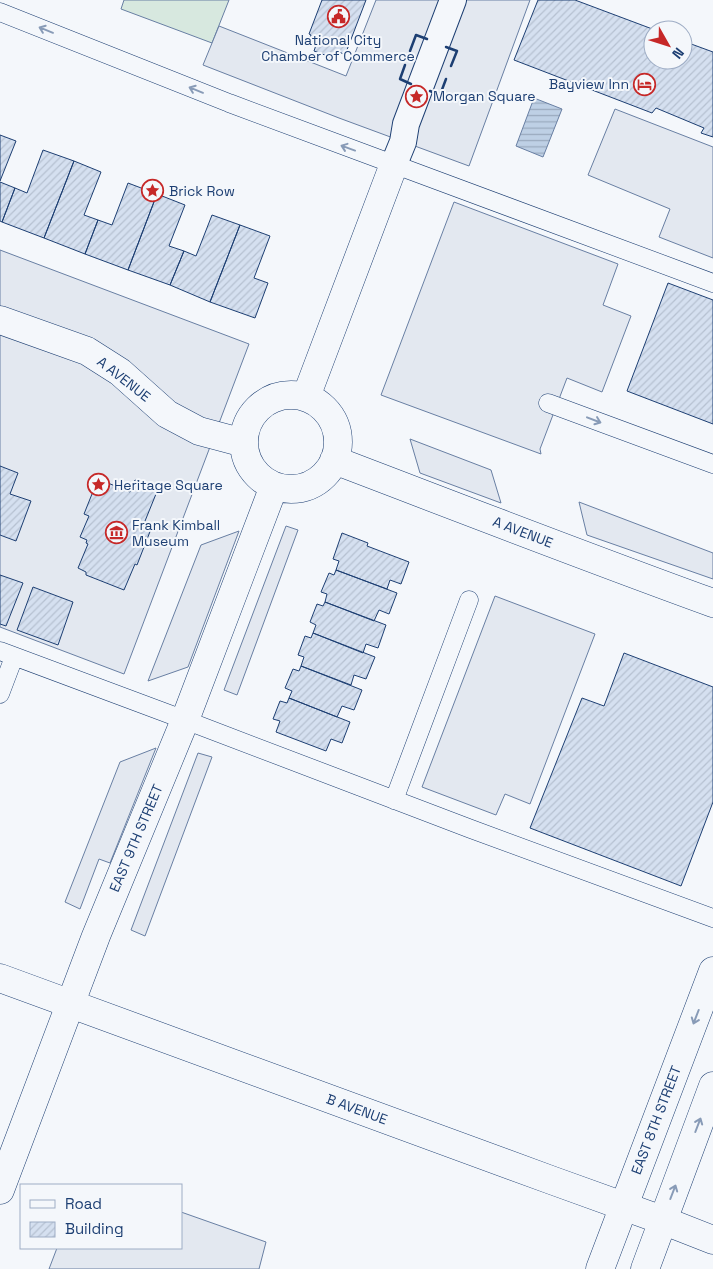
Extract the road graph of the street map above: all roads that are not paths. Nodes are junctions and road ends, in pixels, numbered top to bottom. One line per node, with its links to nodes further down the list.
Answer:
1 (453, 0): 3 (street)
2 (0, 12): 3 (lane, one-way to 2)
3 (394, 164): 4 (lane); 6 (street)
4 (713, 282)
5 (0, 320): 8 (street, A AVENUE)
6 (306, 397): 8 (street); 9 (street)
7 (548, 403): 10 (lane, one-way to 10)
8 (244, 443): 11 (street)
9 (334, 460): 11 (street); 13 (street, A AVENUE)
10 (713, 464)
11 (274, 486): 16 (street, EAST 9TH STREET)
12 (469, 600): 17 (lane)
13 (713, 603)
14 (7, 654): 15 (lane); 16 (lane)
15 (0, 694)
16 (186, 720): 17 (lane); 21 (street, EAST 9TH STREET)
17 (394, 800): 18 (lane)
18 (713, 918)
19 (713, 971): 24 (street, EAST 8TH STREET, one-way to 24)
20 (0, 978): 21 (street, B AVENUE)
21 (70, 1005): 23 (street, EAST 9TH STREET); 24 (street, B AVENUE)
22 (713, 1086): 25 (street, one-way to 22)
23 (0, 1190)
24 (623, 1206): 25 (street, B AVENUE); 27 (street, EAST 8TH STREET)
25 (662, 1220): 26 (street, B AVENUE); 28 (street)
26 (713, 1240)
27 (600, 1269)
28 (645, 1269)

